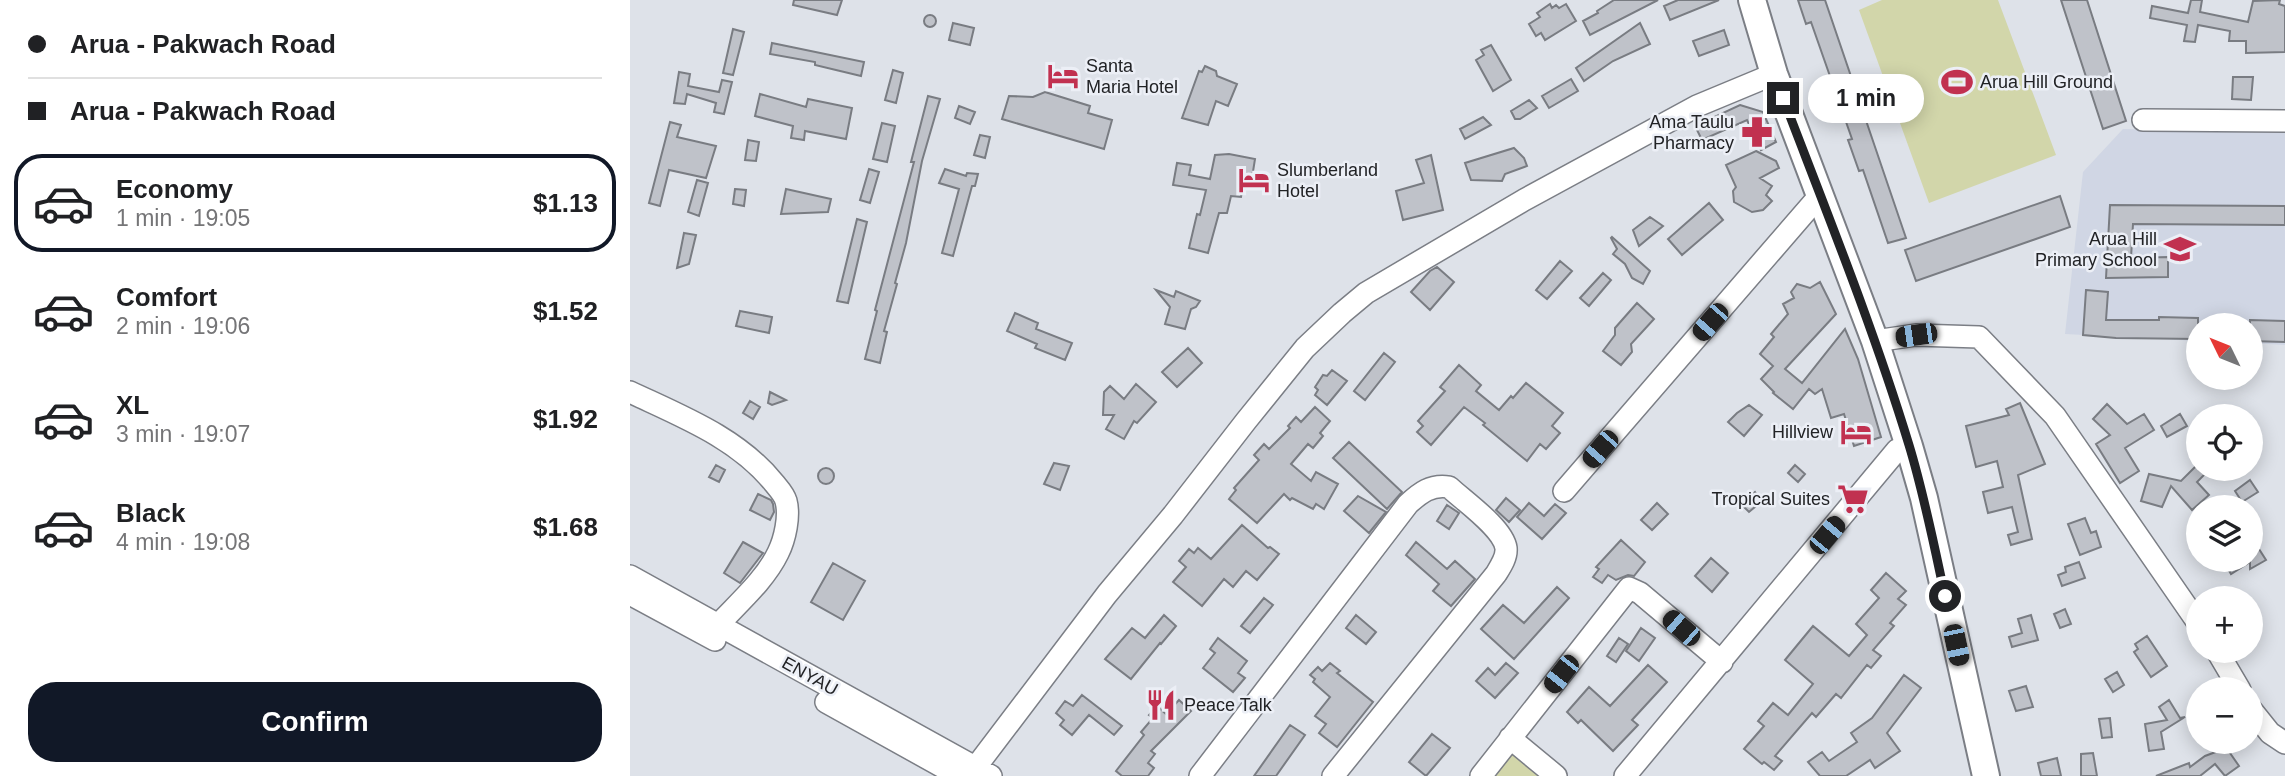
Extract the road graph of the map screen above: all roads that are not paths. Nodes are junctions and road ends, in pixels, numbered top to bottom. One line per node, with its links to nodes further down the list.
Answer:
1 (1752, 0): 2 (main road)
2 (1774, 74): 5 (main road); 18 (street)
3 (2143, 120): 4 (street)
4 (2285, 121)
5 (1821, 195): 6 (main road); 9 (street)
6 (1875, 341): 8 (main road); 12 (street)
7 (630, 392): 13 (street)
8 (1909, 446): 14 (street); 19 (main road)
9 (1564, 491)
10 (630, 576): 13 (street, ENYAU)
11 (630, 594): 13 (street, ENYAU)
12 (2186, 606)
13 (713, 631): 18 (street, ENYAU)
14 (1722, 662): 16 (street); 24 (street)
15 (2263, 724): 17 (street)
16 (1510, 738): 22 (street); 23 (street)
17 (2285, 743)
18 (973, 774)
19 (1983, 774)
20 (1200, 776): 21 (street)
21 (1333, 776)
22 (1481, 776)
23 (1556, 776)
24 (1625, 776)

